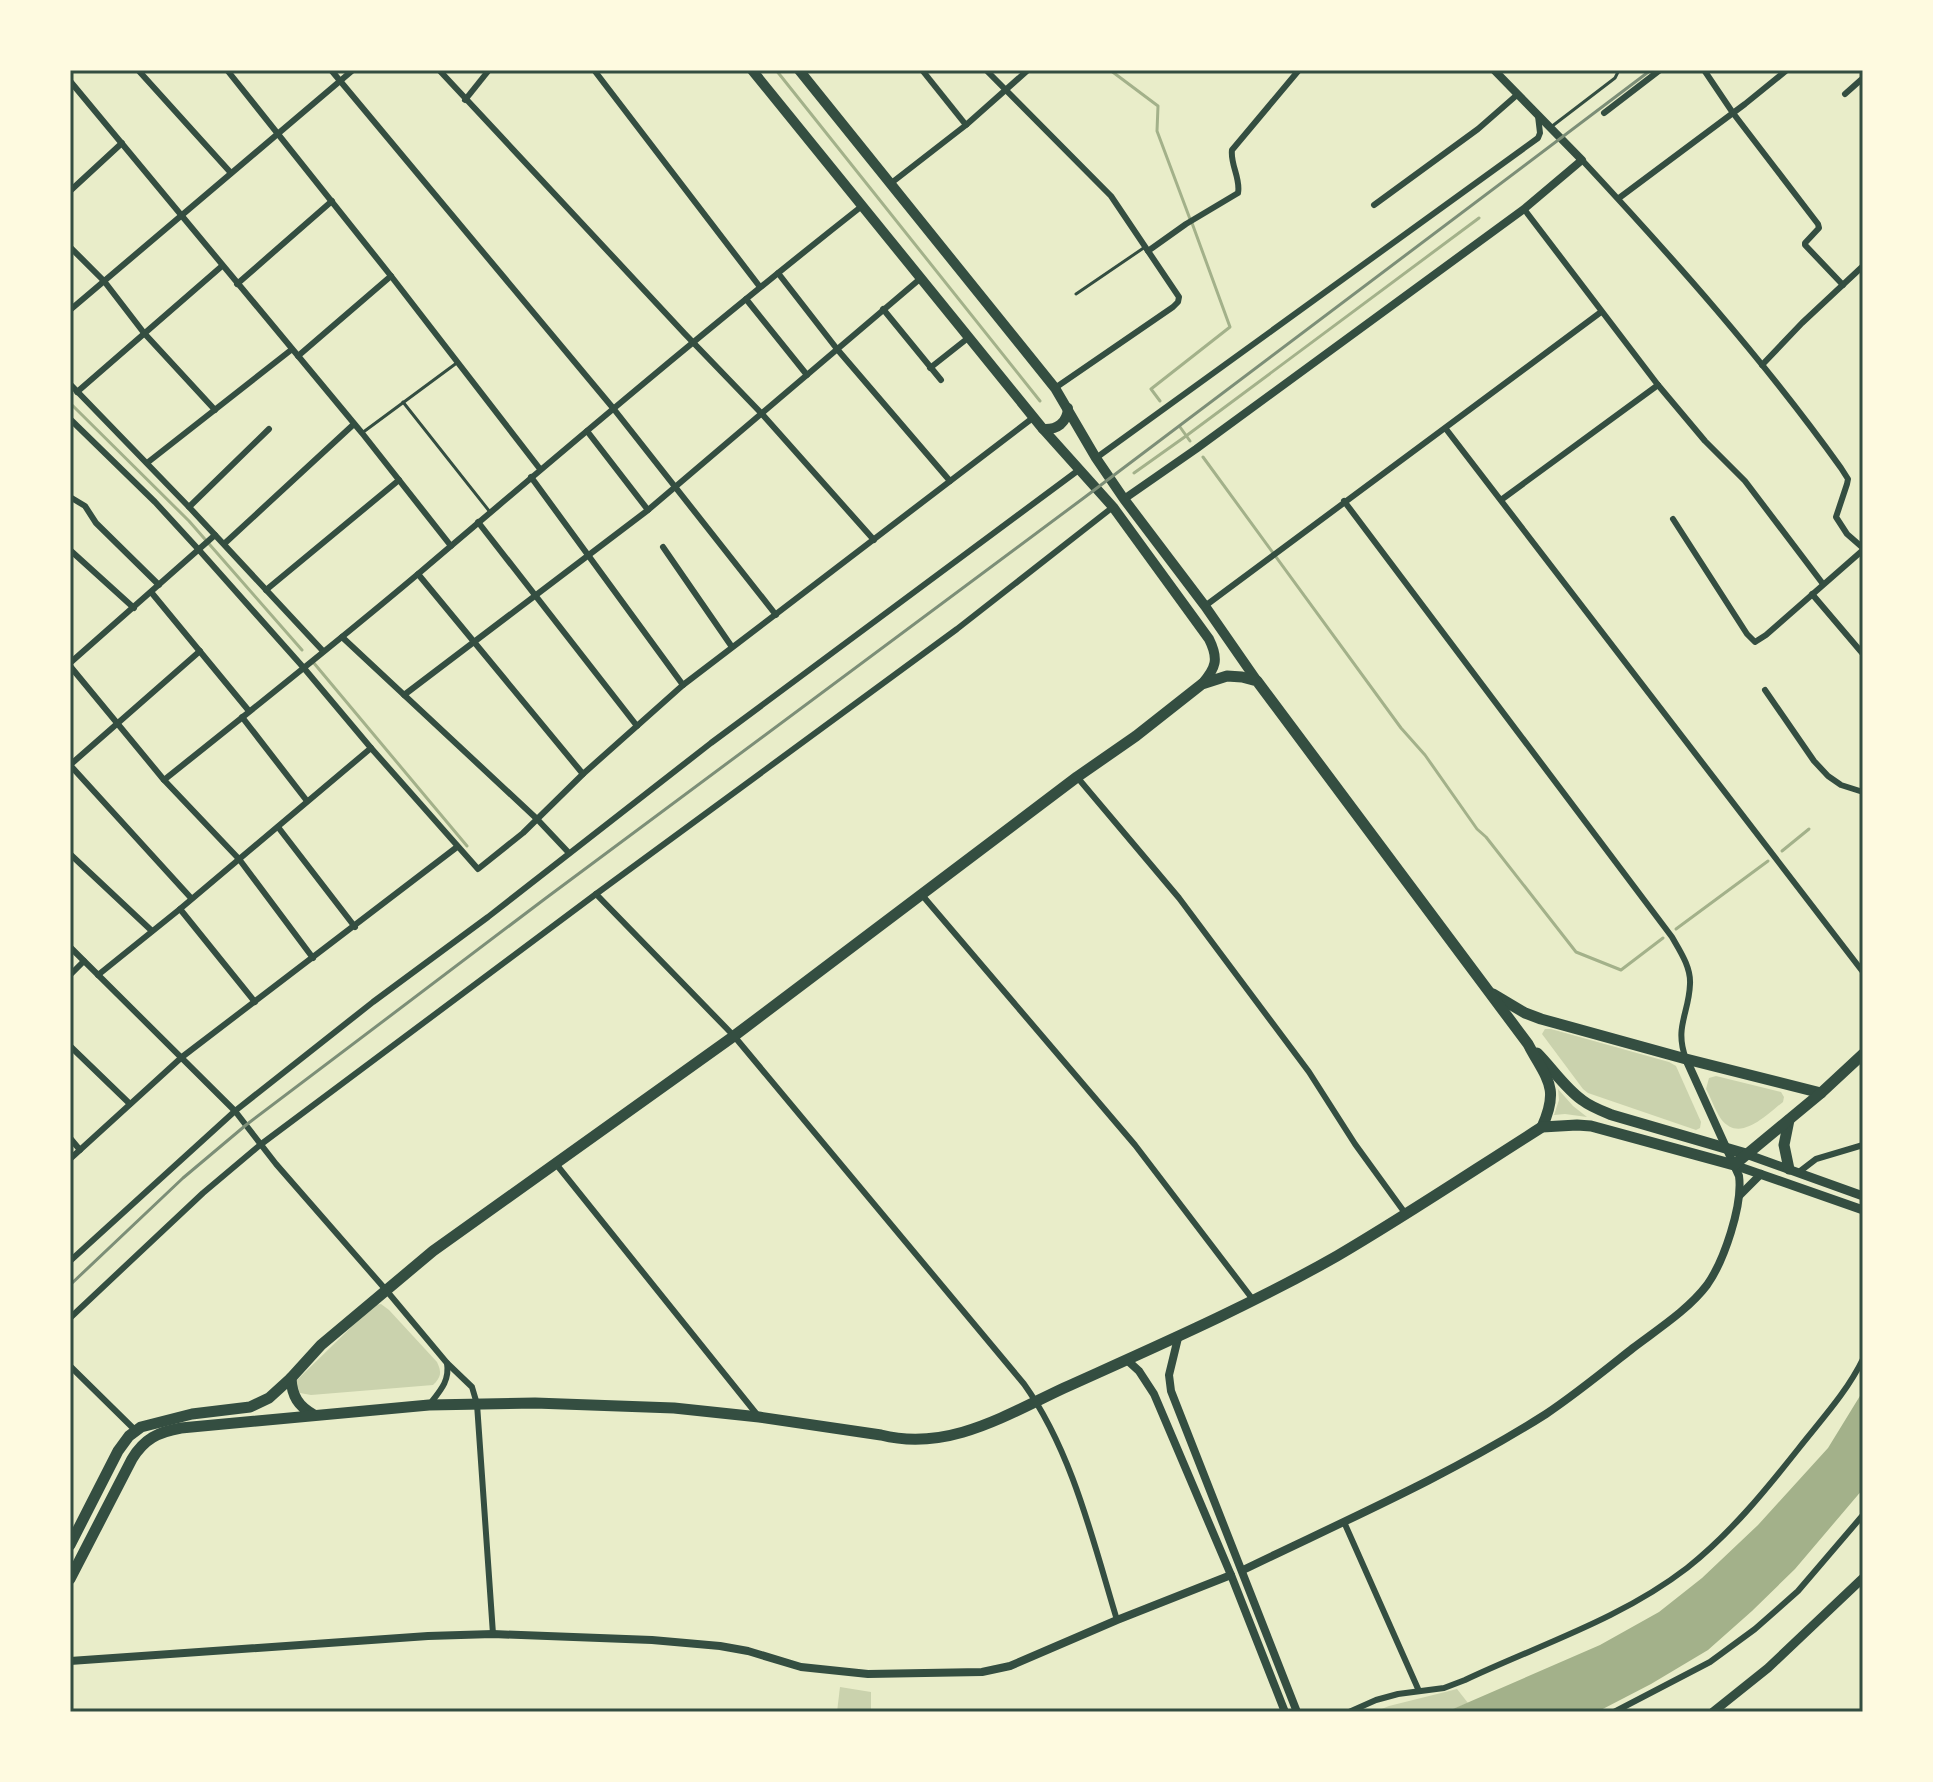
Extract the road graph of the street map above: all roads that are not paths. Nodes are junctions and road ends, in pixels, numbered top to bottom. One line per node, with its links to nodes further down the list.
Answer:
1 (138, 70): 34 (street)
2 (227, 70): 31 (street)
3 (331, 70): 21 (street)
4 (353, 70): 21 (street)
5 (439, 70): 25 (street)
6 (489, 70): 25 (street)
7 (594, 70): 53 (street)
8 (752, 70): 40 (main road)
9 (799, 70): 35 (main road)
10 (922, 70): 29 (street)
11 (986, 70): 22 (street)
12 (1028, 70): 22 (street)
13 (1299, 70): 44 (street)
14 (1494, 70): 23 (street)
15 (1619, 70): 30 (lane)
16 (1660, 70): 26 (street)
17 (1704, 70): 27 (street)
18 (1782, 72): 27 (street)
19 (1863, 78): 24 (street)
20 (70, 81): 32 (street)
21 (340, 81): 31 (street); 75 (street)
22 (1008, 93): 29 (street); 44 (street)
23 (1518, 94): 28 (street); 39 (street)
24 (1845, 94)
25 (465, 100): 61 (street)
26 (1604, 113)
27 (1733, 113): 37 (street); 52 (street)
28 (1538, 114): 30 (street); 87 (street)
29 (966, 125): 35 (street)
30 (1551, 127): 33 (street)
31 (278, 132): 34 (street); 38 (street)
32 (122, 143): 36 (street); 42 (street)
33 (1582, 160): 37 (street); 41 (street)
34 (231, 173): 42 (street)
35 (890, 184): 72 (main road)
36 (70, 191)
37 (1619, 198): 66 (street)
38 (332, 201): 48 (street); 51 (street)
39 (1374, 205)
40 (862, 206): 47 (street); 49 (main road)
41 (1524, 209): 58 (street); 96 (street)
42 (182, 216): 45 (street); 50 (street)
43 (70, 247): 50 (street)
44 (1146, 249): 54 (lane); 72 (street)
45 (222, 266): 51 (street); 59 (street)
46 (1863, 266): 52 (street)
47 (778, 273): 53 (street); 62 (street)
48 (391, 276): 64 (street); 65 (street)
49 (921, 278): 56 (street); 60 (main road)
50 (104, 281): 57 (street); 59 (street)
51 (237, 284): 63 (street)
52 (1843, 285): 66 (street)
53 (760, 287): 55 (street)
54 (1076, 294)
55 (746, 299): 61 (street); 68 (street)
56 (883, 309): 62 (street); 67 (street)
57 (70, 310)
58 (1601, 312): 71 (street); 84 (street)
59 (144, 333): 73 (street); 77 (street)
60 (969, 338): 67 (street); 79 (main road)
61 (694, 343): 75 (street); 78 (street)
62 (837, 349): 68 (street); 93 (street)
63 (291, 350): 64 (street); 77 (street)
64 (298, 356): 81 (street)
65 (458, 362): 74 (lane); 89 (street)
66 (1762, 365): 111 (street)
67 (930, 368): 69 (street)
68 (807, 375): 78 (street)
69 (941, 380)
70 (70, 384): 73 (street)
71 (1658, 385): 97 (street); 115 (street)
72 (1059, 386): 76 (main road)
73 (77, 392): 88 (street)
74 (403, 402): 86 (lane); 102 (lane)
75 (613, 408): 85 (street); 94 (street)
76 (1068, 408): 83 (main road); 87 (main road)
77 (215, 410): 88 (street)
78 (762, 414): 94 (street); 106 (street)
79 (1034, 417): 83 (main road); 93 (street)
80 (70, 419): 110 (street)
81 (354, 424): 86 (street); 107 (street)
82 (269, 429): 99 (street)
83 (1043, 429): 90 (main road)
84 (1446, 429): 97 (street); 98 (street)
85 (587, 431): 89 (street); 101 (street)
86 (362, 433): 92 (street)
87 (1096, 458): 96 (main road)
88 (147, 463): 99 (street)
89 (540, 469): 91 (street)
90 (1081, 469): 100 (main road); 151 (street)
91 (531, 477): 102 (street); 113 (street)
92 (399, 480): 108 (street); 117 (street)
93 (950, 481): 106 (street)
94 (675, 487): 101 (street); 123 (street)
95 (70, 497): 116 (street)
96 (1124, 499): 121 (main road)
97 (1501, 500): 163 (street)
98 (1344, 501): 121 (street); 173 (street)
99 (189, 507): 105 (street)
100 (1113, 507): 133 (main road); 154 (street)
101 (648, 510): 113 (street)
102 (490, 512): 104 (street)
103 (1673, 519): 119 (street)
104 (478, 522): 108 (street); 120 (street)
105 (214, 537): 107 (street); 110 (street)
106 (874, 540): 123 (street)
107 (224, 544): 117 (street)
108 (451, 546): 114 (street)
109 (663, 547): 126 (street)
110 (201, 548): 116 (street); 131 (street)
111 (1863, 549): 115 (street)
112 (70, 550): 122 (street)
113 (589, 555): 120 (street); 134 (street)
114 (418, 574): 124 (street); 125 (street)
115 (1823, 584): 119 (street)
116 (159, 585): 118 (street)
117 (266, 590): 128 (street)
118 (151, 592): 122 (street); 127 (street)
119 (1812, 594): 129 (street)
120 (534, 595): 125 (street); 140 (street)
121 (1205, 606): 132 (main road)
122 (134, 608): 130 (street)
123 (776, 615): 126 (street)
124 (342, 637): 128 (street); 136 (street)
125 (475, 641): 136 (street); 143 (street)
126 (732, 647): 134 (street)
127 (200, 651): 137 (street); 139 (street)
128 (323, 651): 131 (street)
129 (1863, 654)
130 (70, 664): 139 (street)
131 (303, 667): 137 (street); 141 (street)
132 (1257, 681): 133 (highway); 166 (highway)
133 (1202, 684): 144 (highway)
134 (683, 685): 140 (street)
135 (1765, 690): 146 (street)
136 (404, 695): 148 (street)
137 (249, 711): 138 (street)
138 (242, 717): 145 (street); 147 (street)
139 (118, 724): 142 (street); 145 (street)
140 (637, 726): 143 (street)
141 (371, 748): 147 (street); 150 (street)
142 (70, 765): 156 (street)
143 (583, 774): 148 (street)
144 (1077, 777): 155 (highway); 193 (street)
145 (164, 780): 153 (street)
146 (1863, 792)
147 (307, 801): 149 (street)
148 (537, 819): 150 (street); 151 (street)
149 (278, 827): 153 (street); 158 (street)
150 (457, 847): 158 (street)
151 (569, 853): 176 (street)
152 (70, 854): 159 (street)
153 (239, 859): 156 (street); 161 (street)
154 (596, 894): 168 (street); 180 (street)
155 (922, 895): 168 (highway); 196 (street)
156 (191, 898): 157 (street)
157 (180, 909): 159 (street); 167 (street)
158 (355, 927): 161 (street)
159 (152, 931): 165 (street)
160 (70, 947): 162 (street)
161 (313, 958): 167 (street)
162 (84, 961): 164 (street); 165 (street)
163 (1863, 972)
164 (70, 975)
165 (98, 975): 172 (street)
166 (1487, 990): 169 (highway); 173 (highway)
167 (255, 1002): 172 (street)
168 (734, 1036): 186 (highway); 204 (street)
169 (1528, 1044): 178 (highway); 182 (highway)
170 (70, 1046): 175 (street)
171 (1863, 1054): 174 (highway)
172 (182, 1057): 175 (street); 176 (street)
173 (1686, 1059): 174 (highway); 182 (street)
174 (1821, 1093): 177 (highway)
175 (130, 1104): 183 (street)
176 (235, 1111): 180 (street); 194 (street)
177 (1789, 1120): 184 (highway); 188 (highway)
178 (1542, 1127): 187 (highway); 193 (highway)
179 (70, 1138): 183 (street)
180 (260, 1145): 195 (street); 197 (street)
181 (1863, 1145): 188 (street)
182 (1726, 1148): 184 (highway); 187 (street)
183 (80, 1150): 185 (street)
184 (1746, 1154): 187 (highway); 188 (main road)
185 (70, 1159)
186 (555, 1163): 195 (highway); 208 (street)
187 (1734, 1165): 189 (main road); 190 (street)
188 (1794, 1170): 191 (main road)
189 (1761, 1174): 190 (street); 192 (main road)
190 (1739, 1196): 213 (street)
191 (1863, 1196)
192 (1863, 1210)
193 (1405, 1213): 196 (highway)
194 (70, 1261)
195 (386, 1290): 201 (street); 203 (highway)
196 (1254, 1301): 198 (highway)
197 (70, 1318)
198 (1178, 1338): 200 (highway); 210 (street)
199 (1863, 1359): 222 (street)
200 (1128, 1361): 204 (highway); 211 (street)
201 (447, 1363): 205 (street); 206 (street)
202 (70, 1366): 209 (street)
203 (291, 1378): 207 (highway); 209 (highway)
204 (1037, 1401): 208 (highway); 219 (street)
205 (477, 1404): 206 (highway); 208 (highway); 220 (street)
206 (429, 1405): 207 (highway)
207 (315, 1416): 218 (highway)
208 (759, 1417)
209 (135, 1430): 214 (highway)
210 (1189, 1438): 211 (street); 215 (street)
211 (1176, 1444): 216 (street)
212 (1863, 1515): 227 (street)
213 (1344, 1522): 215 (street); 222 (street)
214 (70, 1545)
215 (1243, 1570): 225 (street)
216 (1231, 1575): 219 (street); 224 (street)
217 (1863, 1578): 223 (main road)
218 (70, 1579)
219 (1117, 1620): 220 (street)
220 (493, 1634): 221 (street)
221 (70, 1661)
222 (1419, 1691): 226 (street)
223 (1718, 1710)
224 (1285, 1712)
225 (1297, 1712)
226 (1349, 1712)
227 (1614, 1712)

